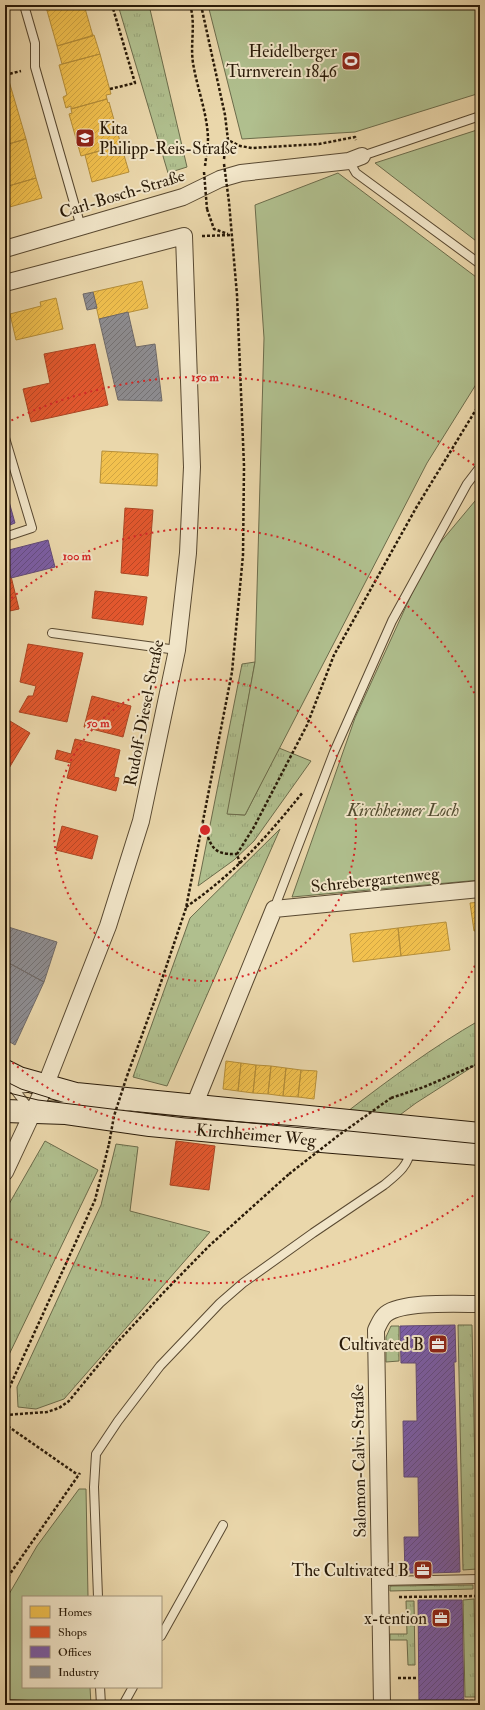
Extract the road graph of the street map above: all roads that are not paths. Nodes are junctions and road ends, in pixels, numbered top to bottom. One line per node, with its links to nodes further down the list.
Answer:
1 (24, 5): 4 (lane)
2 (480, 116): 3 (lane, Carl-Bosch-Straße)
3 (356, 158): 4 (street, Carl-Bosch-Straße); 6 (lane)
4 (81, 227): 5 (street, Carl-Bosch-Straße)
5 (5, 249)
6 (480, 264)
7 (5, 283): 12 (street, Rudolf-Diesel-Straße)
8 (5, 438): 10 (lane)
9 (480, 467): 14 (lane)
10 (5, 536)
11 (52, 633): 12 (lane)
12 (178, 650): 16 (street, Rudolf-Diesel-Straße)
13 (480, 889): 14 (street, Schrebergartenweg)
14 (274, 909): 18 (street, Kirchheimer Weg)
15 (10, 1080): 16 (street, Kirchheimer Weg); 17 (lane); 20 (lane)
16 (46, 1084): 18 (street, Kirchheimer Weg); 20 (street, Rudolf-Diesel-Straße)
17 (5, 1086)
18 (194, 1106): 21 (street, Kirchheimer Weg)
19 (5, 1111): 20 (street, Kirchheimer Weg)
20 (32, 1112): 22 (street, Kirchheimer Weg); 24 (street, Rudolf-Diesel-Straße)
21 (480, 1134)
22 (410, 1149): 23 (street, Kirchheimer Weg); 29 (lane)
23 (480, 1154)
24 (5, 1172)
25 (480, 1304): 28 (street, Salomon-Calvi-Straße)
26 (222, 1525): 30 (lane)
27 (480, 1579): 28 (lane)
28 (380, 1581): 37 (street, Salomon-Calvi-Straße)
29 (98, 1596)
30 (162, 1634)
31 (100, 1688): 35 (lane)
32 (132, 1688): 36 (lane)
33 (5, 1704): 34 (lane)
34 (28, 1705)
35 (101, 1705)
36 (123, 1705)
37 (382, 1705)

